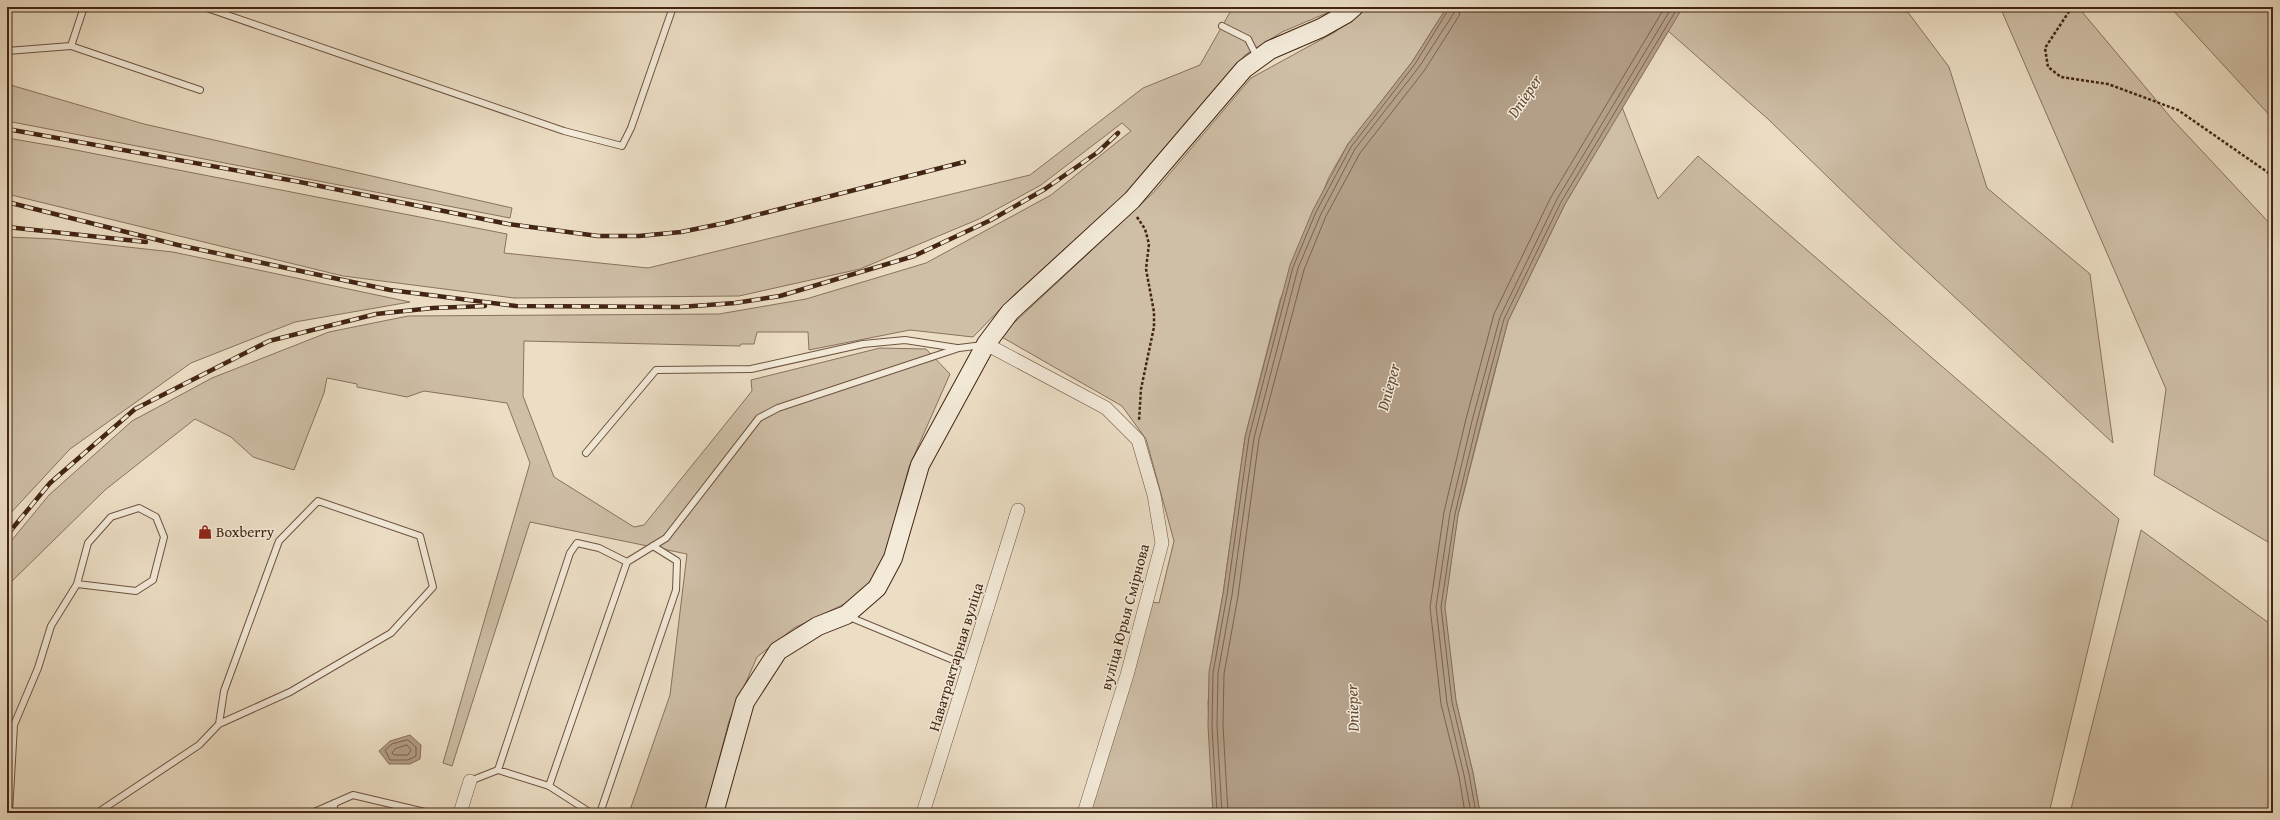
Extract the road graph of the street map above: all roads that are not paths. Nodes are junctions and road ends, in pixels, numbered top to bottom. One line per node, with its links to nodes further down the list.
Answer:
1 (84, 7): 6 (lane)
2 (204, 7): 3 (lane)
3 (673, 7)
4 (1354, 7): 8 (street)
5 (1222, 26): 8 (lane)
6 (70, 46): 7 (lane); 9 (lane)
7 (7, 51)
8 (1258, 58): 10 (street)
9 (200, 90)
10 (986, 344): 11 (lane); 17 (street); 34 (street, вуліца Юрыя Смірнова)
11 (959, 348): 12 (lane); 14 (lane)
12 (586, 453)
13 (1018, 510): 18 (street, Наватрактарная вуліца)
14 (653, 546): 15 (lane); 31 (lane)
15 (627, 562): 20 (lane); 22 (lane)
16 (77, 584): 16 (lane); 24 (lane)
17 (846, 616): 18 (lane); 32 (street)
18 (970, 667): 33 (street, Наватрактарная вуліца)
19 (219, 724): 19 (lane); 25 (lane)
20 (498, 770): 21 (lane); 22 (lane)
21 (470, 781): 29 (street)
22 (549, 786): 30 (lane)
23 (335, 803): 26 (lane); 27 (lane); 28 (lane)
24 (9, 813)
25 (96, 813)
26 (312, 813)
27 (332, 813)
28 (429, 813)
29 (460, 813)
30 (591, 813)
31 (600, 813)
32 (714, 813)
33 (924, 813)
34 (1084, 813)

